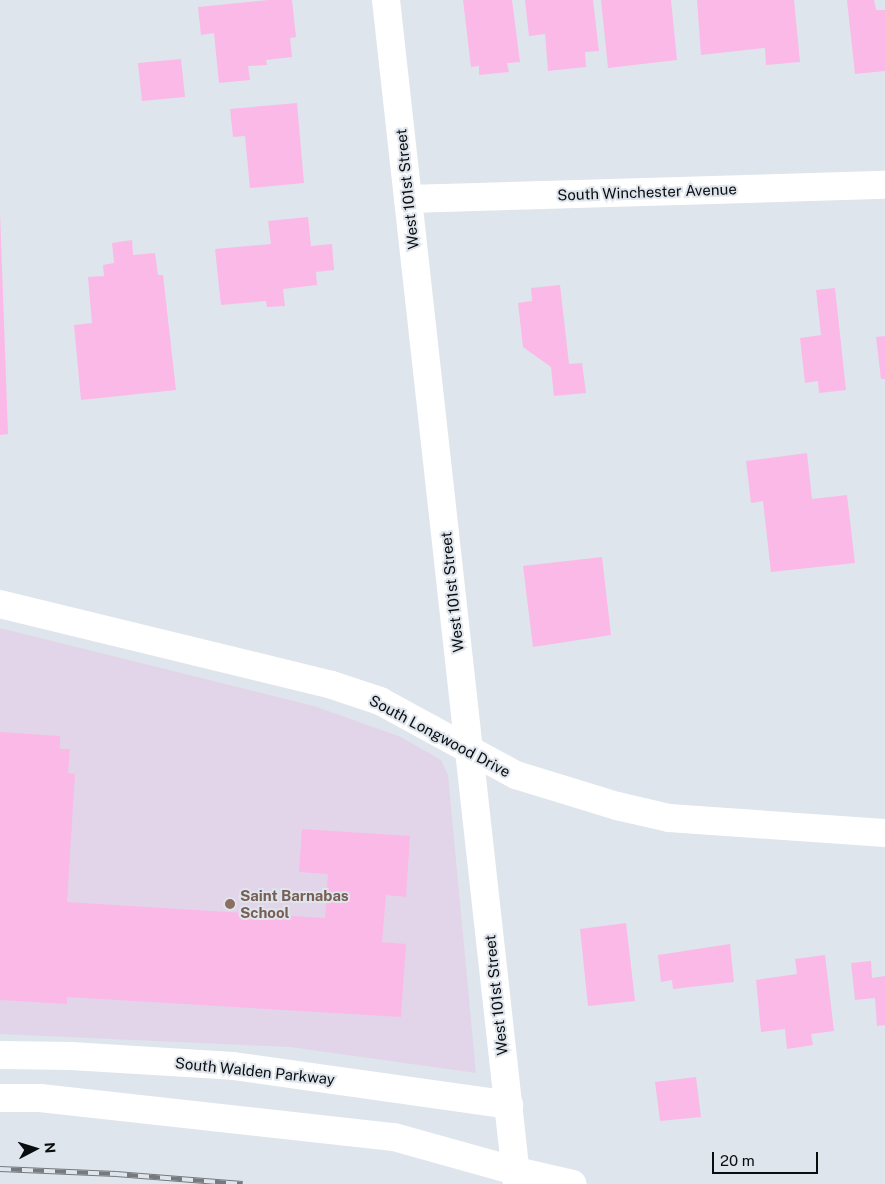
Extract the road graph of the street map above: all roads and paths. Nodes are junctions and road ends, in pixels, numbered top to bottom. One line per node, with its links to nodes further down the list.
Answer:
1 (386, 0): 3 (street, West 101st Street)
2 (885, 185): 3 (street, South Winchester Avenue)
3 (408, 199): 5 (street, West 101st Street)
4 (0, 604): 5 (street, South Longwood Drive)
5 (469, 752): 6 (street, South Longwood Drive); 9 (street, West 101st Street)
6 (885, 834)
7 (0, 1055): 9 (street, South Walden Parkway)
8 (0, 1098): 10 (street)
9 (509, 1105): 10 (street, West 101st Street)
10 (516, 1178): 11 (street)
11 (574, 1184)

